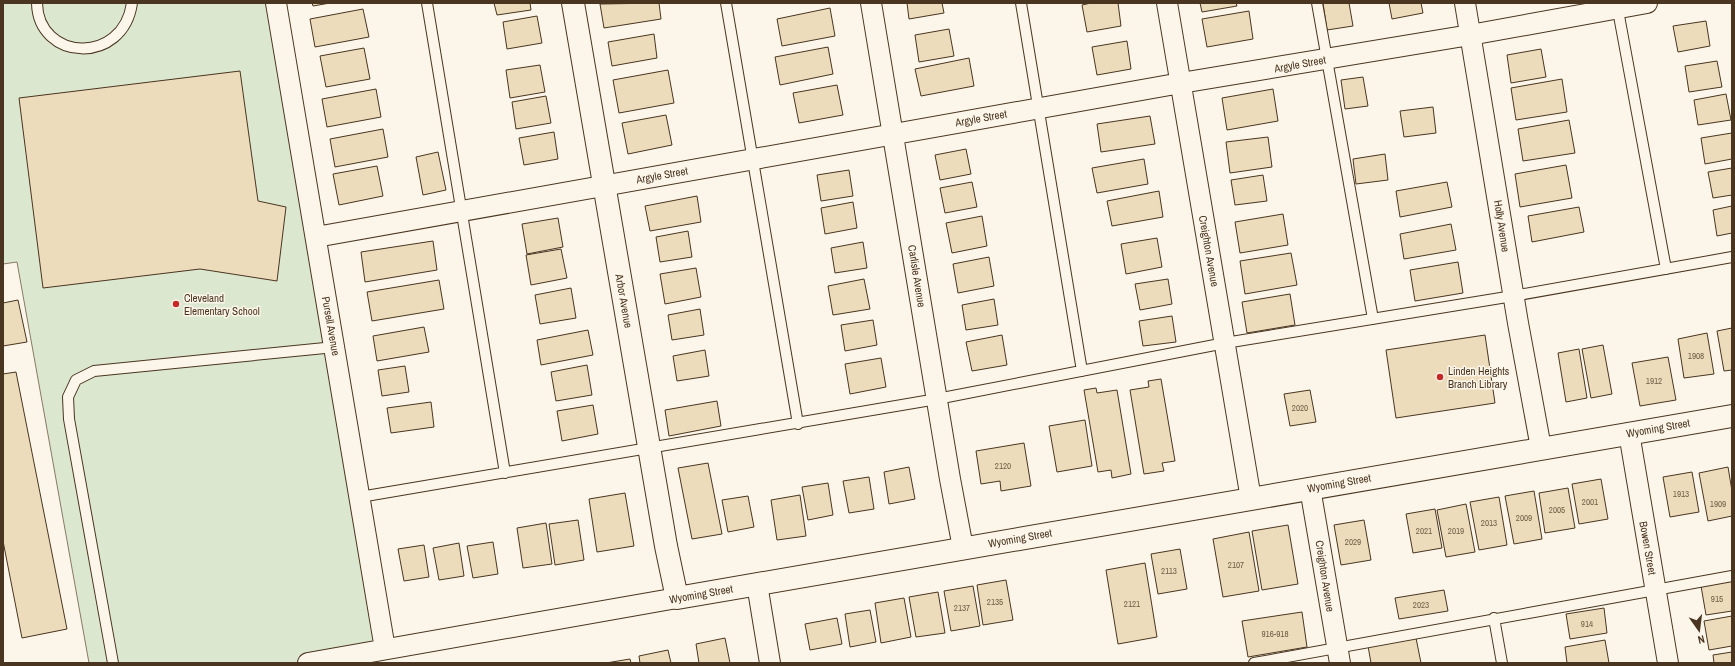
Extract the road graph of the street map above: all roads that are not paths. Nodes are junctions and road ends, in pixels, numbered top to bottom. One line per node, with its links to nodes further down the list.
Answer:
1 (36, 3): 2 (lane)
2 (132, 3)
3 (276, 3): 22 (street, Pursell Avenue)
4 (427, 3): 21 (lane)
5 (573, 3): 20 (street, Arbor Avenue)
6 (726, 3): 19 (lane)
7 (871, 3): 18 (street, Carlisle Avenue)
8 (1021, 3): 17 (lane)
9 (1167, 3): 16 (street, Creighton Avenue)
10 (1317, 3): 15 (lane)
11 (1465, 3): 14 (street, Holly Avenue)
12 (1647, 3): 13 (street, Argyle Street)
13 (1617, 6): 14 (street, Argyle Street); 24 (lane)
14 (1470, 35): 15 (street, Argyle Street); 25 (street, Holly Avenue)
15 (1327, 59): 16 (street, Argyle Street); 26 (lane)
16 (1181, 83): 17 (street, Argyle Street); 27 (street, Creighton Avenue)
17 (1039, 108): 18 (street, Argyle Street); 29 (lane)
18 (893, 134): 19 (street, Argyle Street); 30 (street, Carlisle Avenue)
19 (754, 159): 20 (street, Argyle Street); 32 (lane)
20 (603, 185): 21 (street, Argyle Street); 35 (street, Arbor Avenue)
21 (461, 210): 22 (street, Argyle Street); 36 (lane)
22 (316, 237): 28 (street, Pursell Avenue)
23 (1732, 257): 24 (lane)
24 (1666, 269): 25 (lane)
25 (1514, 296): 26 (lane); 34 (street, Holly Avenue)
26 (1373, 319): 27 (lane)
27 (1225, 343): 29 (lane); 39 (street, Creighton Avenue)
28 (334, 346): 38 (street, Pursell Avenue); 48 (lane)
29 (1082, 371): 30 (lane)
30 (937, 399): 32 (lane); 40 (street, Carlisle Avenue)
31 (1732, 416): 33 (street, Wyoming Street)
32 (798, 424): 35 (lane)
33 (1629, 433): 34 (street, Wyoming Street); 43 (street, Bowen Street)
34 (1541, 448): 37 (street, Wyoming Street)
35 (649, 449): 36 (lane); 44 (street, Arbor Avenue)
36 (505, 473): 38 (lane)
37 (1310, 488): 39 (street, Wyoming Street); 47 (street, Creighton Avenue)
38 (360, 497): 46 (street, Pursell Avenue)
39 (1251, 499): 40 (street, Wyoming Street)
40 (963, 548): 42 (street, Wyoming Street)
41 (1732, 576): 43 (lane)
42 (757, 584): 44 (street, Wyoming Street); 50 (street)
43 (1655, 589): 45 (lane); 53 (street, Bowen Street)
44 (677, 598): 46 (street, Wyoming Street)
45 (1494, 618): 47 (lane); 52 (lane)
46 (385, 649): 49 (street, Wyoming Street)
47 (1338, 655): 51 (lane)
48 (113, 663)
49 (308, 663)
50 (770, 663)
51 (1254, 663)
52 (1502, 663)
53 (1668, 663)

